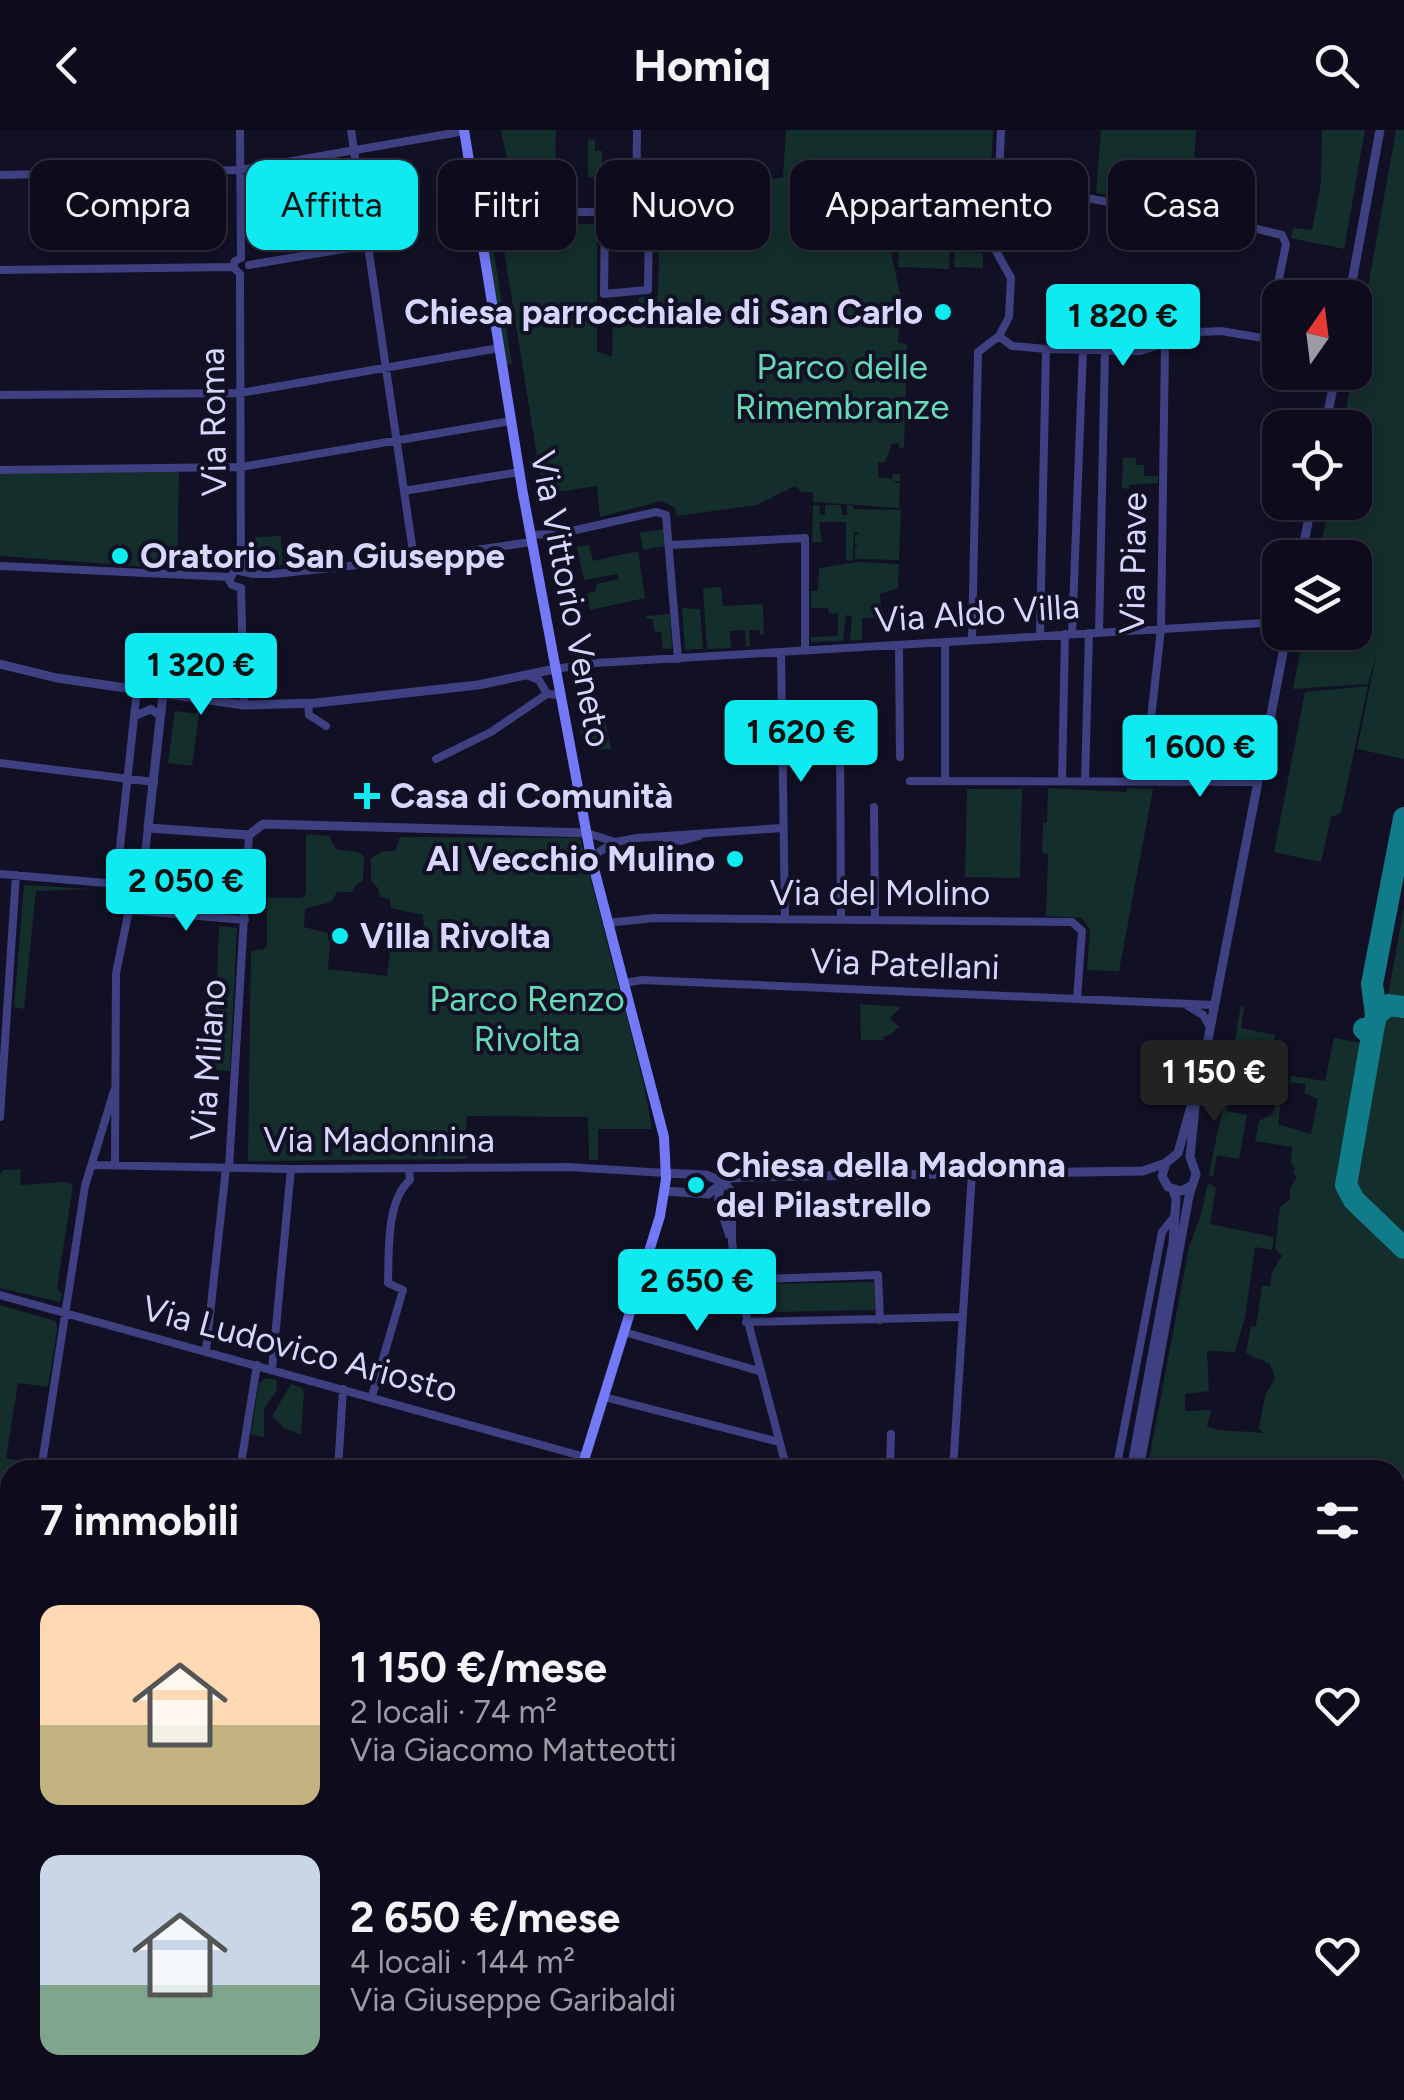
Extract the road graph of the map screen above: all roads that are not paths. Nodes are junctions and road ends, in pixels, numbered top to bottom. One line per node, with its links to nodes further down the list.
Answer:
1 (240, 130): 12 (street)
2 (350, 130): 7 (street)
3 (637, 130): 10 (street)
4 (1002, 130): 11 (street)
5 (1380, 130): 25 (street)
6 (464, 131): 7 (street); 9 (main road, Via Vittorio Veneto)
7 (352, 152): 8 (street); 12 (street)
8 (353, 160)
9 (469, 160)
10 (637, 160)
11 (1000, 160)
12 (240, 170): 13 (street); 21 (street)
13 (0, 176)
14 (1088, 197): 24 (street)
15 (326, 250): 21 (street)
16 (368, 250): 33 (street)
17 (483, 250): 29 (main road, Via Vittorio Veneto)
18 (605, 250): 19 (street)
19 (649, 250)
20 (996, 250): 26 (street)
21 (245, 262): 23 (street)
22 (0, 270): 23 (street)
23 (237, 271): 34 (street, Via Roma)
24 (1279, 280)
25 (1352, 280)
26 (999, 336): 30 (street); 54 (street)
27 (1262, 337): 28 (street)
28 (1165, 345): 32 (street); 50 (street, Via Piave)
29 (499, 348): 33 (street); 36 (main road, Via Vittorio Veneto)
30 (1046, 350): 31 (street); 53 (street)
31 (1083, 350): 32 (street); 52 (street)
32 (1105, 350): 51 (street)
33 (387, 367): 34 (street); 37 (street)
34 (240, 393): 35 (street); 38 (street, Via Roma)
35 (0, 394)
36 (510, 420): 37 (street); 40 (main road, Via Vittorio Veneto)
37 (397, 440): 38 (street); 41 (street)
38 (241, 467): 39 (street); 46 (street, Via Roma)
39 (0, 470)
40 (519, 472): 41 (street); 42 (main road, Via Vittorio Veneto)
41 (404, 491): 44 (street)
42 (530, 538): 43 (street); 44 (street); 63 (main road, Via Vittorio Veneto)
43 (670, 546): 58 (street); 61 (street)
44 (414, 560): 46 (street)
45 (0, 566): 47 (street)
46 (244, 571): 47 (street); 48 (street)
47 (229, 576): 48 (street)
48 (241, 588): 70 (street)
49 (1262, 623): 50 (street, Via Aldo Villa)
50 (1161, 630): 51 (street, Via Aldo Villa); 82 (street, Via Piave)
51 (1094, 633): 52 (street, Via Aldo Villa); 81 (street)
52 (1069, 634): 53 (street, Via Aldo Villa); 80 (street)
53 (1040, 635): 54 (street, Via Aldo Villa)
54 (972, 640): 55 (street, Via Aldo Villa)
55 (944, 643): 56 (street, Via Aldo Villa); 79 (street)
56 (899, 646): 58 (street, Via Aldo Villa); 75 (street)
57 (1283, 650): 85 (street)
58 (805, 651): 59 (street, Via Aldo Villa)
59 (781, 652): 61 (street, Via Aldo Villa); 88 (street)
60 (214, 658): 66 (street)
61 (678, 659): 63 (street, Via Aldo Villa)
62 (0, 664): 65 (street)
63 (556, 669): 64 (street); 68 (main road, Via Vittorio Veneto)
64 (529, 676): 67 (street); 69 (street)
65 (138, 690): 66 (street); 71 (street)
66 (163, 694): 70 (street); 72 (street)
67 (547, 694): 68 (street); 76 (street)
68 (560, 695): 89 (main road, Via Vittorio Veneto)
69 (308, 704): 70 (street); 73 (street)
70 (244, 705)
71 (135, 716): 72 (street); 78 (street)
72 (162, 720): 83 (street)
73 (326, 726)
74 (840, 730): 98 (street)
75 (900, 757)
76 (436, 759)
77 (0, 763): 78 (street)
78 (128, 779): 83 (street); 95 (street)
79 (945, 781): 80 (street); 84 (street)
80 (1062, 781): 81 (street)
81 (1085, 781): 82 (street)
82 (1144, 781): 85 (street)
83 (154, 782): 87 (street)
84 (910, 782)
85 (1256, 782): 106 (street)
86 (874, 807): 99 (street)
87 (148, 828): 90 (street); 96 (street)
88 (782, 828): 91 (street); 100 (street)
89 (587, 832): 90 (street); 91 (street); 92 (main road, Via Vittorio Veneto)
90 (250, 834): 101 (street, Via Milano)
91 (615, 842): 92 (street)
92 (591, 857): 102 (main road, Via Vittorio Veneto)
93 (0, 874): 94 (street)
94 (16, 876): 95 (street); 110 (street)
95 (116, 884): 96 (street)
96 (141, 886): 97 (street)
97 (129, 910): 101 (street); 108 (street)
98 (842, 918): 99 (street, Via del Molino); 100 (street, Via del Molino)
99 (875, 918): 104 (street, Via del Molino)
100 (785, 919): 102 (street, Via del Molino)
101 (245, 920): 115 (street, Via Milano)
102 (607, 923): 103 (main road, Via Vittorio Veneto)
103 (624, 983): 104 (street, Via Patellani); 119 (main road, Via Vittorio Veneto)
104 (1078, 998): 105 (street, Via Patellani)
105 (1184, 1004): 106 (street, Via Patellani); 107 (street)
106 (1214, 1005): 107 (street)
107 (1210, 1027): 109 (street)
108 (114, 1091): 113 (street); 114 (street)
109 (1196, 1094): 111 (street); 112 (street)
110 (0, 1117)
111 (1169, 1160): 112 (street); 118 (street); 123 (street)
112 (1191, 1162): 122 (street)
113 (115, 1164): 114 (street, Via Madonnina); 115 (street, Via Madonnina)
114 (93, 1165): 129 (street)
115 (228, 1168): 116 (street, Via Madonnina); 134 (street, Via Milano)
116 (291, 1169): 117 (street, Via Madonnina); 136 (street)
117 (409, 1169): 119 (street, Via Madonnina); 139 (street)
118 (1142, 1171): 120 (street); 123 (street)
119 (666, 1172): 121 (street); 124 (main road, Via Vittorio Veneto)
120 (972, 1173): 121 (street); 130 (street)
121 (723, 1182): 124 (street); 126 (street); 126 (street)
122 (1194, 1182): 123 (street); 153 (street)
123 (1169, 1186): 125 (street)
124 (665, 1191): 133 (main road, Via Vittorio Veneto)
125 (1175, 1216): 151 (street); 152 (street)
126 (732, 1242): 127 (street)
127 (737, 1280): 131 (street); 132 (street)
128 (0, 1296): 129 (street, Via Ludovico Ariosto)
129 (66, 1313): 134 (street, Via Ludovico Ariosto); 144 (street)
130 (962, 1317): 131 (street); 150 (street)
131 (880, 1320): 132 (street)
132 (746, 1322): 137 (street)
133 (624, 1332): 137 (street); 140 (main road, Via Vittorio Veneto)
134 (206, 1351): 135 (street, Via Ludovico Ariosto)
135 (257, 1365): 136 (street, Via Ludovico Ariosto); 145 (street)
136 (272, 1369): 138 (street, Via Ludovico Ariosto)
137 (759, 1372): 142 (street)
138 (343, 1388): 139 (street, Via Ludovico Ariosto); 146 (street)
139 (372, 1396): 143 (street, Via Ludovico Ariosto)
140 (604, 1396): 142 (street); 143 (main road, Via Vittorio Veneto)
141 (891, 1434): 149 (street)
142 (780, 1442): 148 (street)
143 (585, 1456): 147 (main road, Via Vittorio Veneto)
144 (43, 1460)
145 (242, 1460)
146 (339, 1460)
147 (584, 1460)
148 (784, 1460)
149 (890, 1460)
150 (954, 1460)
151 (1118, 1460)
152 (1132, 1460)
153 (1141, 1460)

